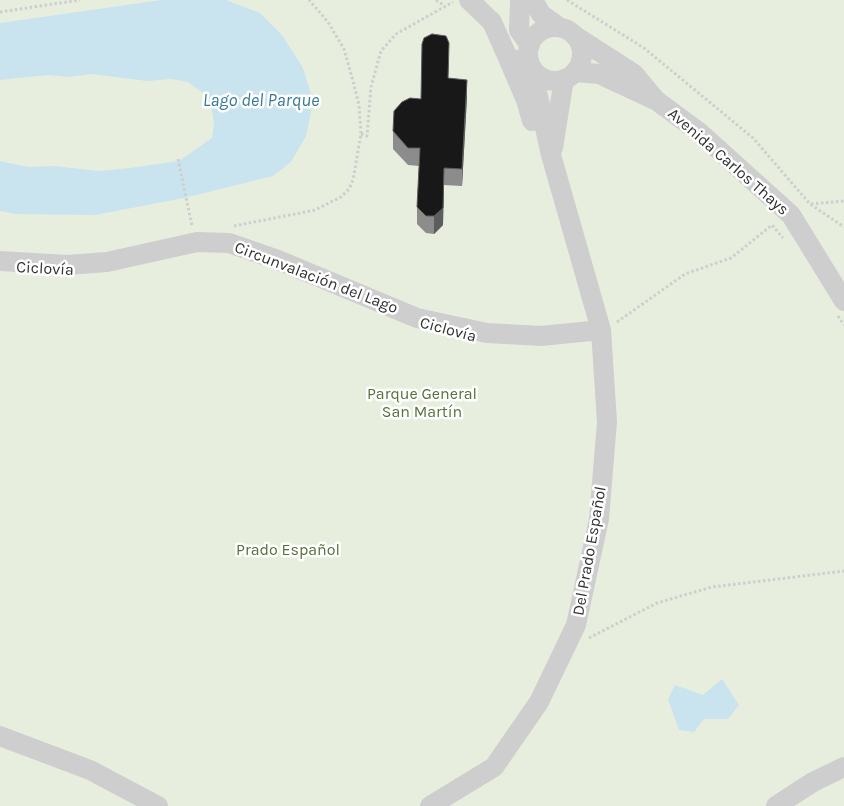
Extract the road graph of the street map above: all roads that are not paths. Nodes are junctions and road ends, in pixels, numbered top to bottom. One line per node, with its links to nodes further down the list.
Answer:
1 (470, 0): 5 (street)
2 (520, 0): 6 (street, Del Prado Español)
3 (532, 0): 4 (street)
4 (567, 31): 6 (street); 7 (street); 8 (street, Avenida Carlos Thays)
5 (508, 58): 6 (street); 12 (street)
6 (530, 58): 7 (street); 9 (street, Del Prado Español)
7 (570, 76): 8 (street, Avenida Carlos Thays); 9 (street, Del Prado Español)
8 (657, 101): 11 (street, Avenida Carlos Thays)
9 (551, 155): 12 (street, Del Prado Español)
10 (0, 261): 12 (street, Circunvalación del Lago)
11 (839, 305)
12 (596, 332): 16 (street, Del Prado Español)
13 (0, 736): 15 (street)
14 (844, 767): 17 (street)
15 (158, 806)
16 (430, 806)
17 (776, 806)

